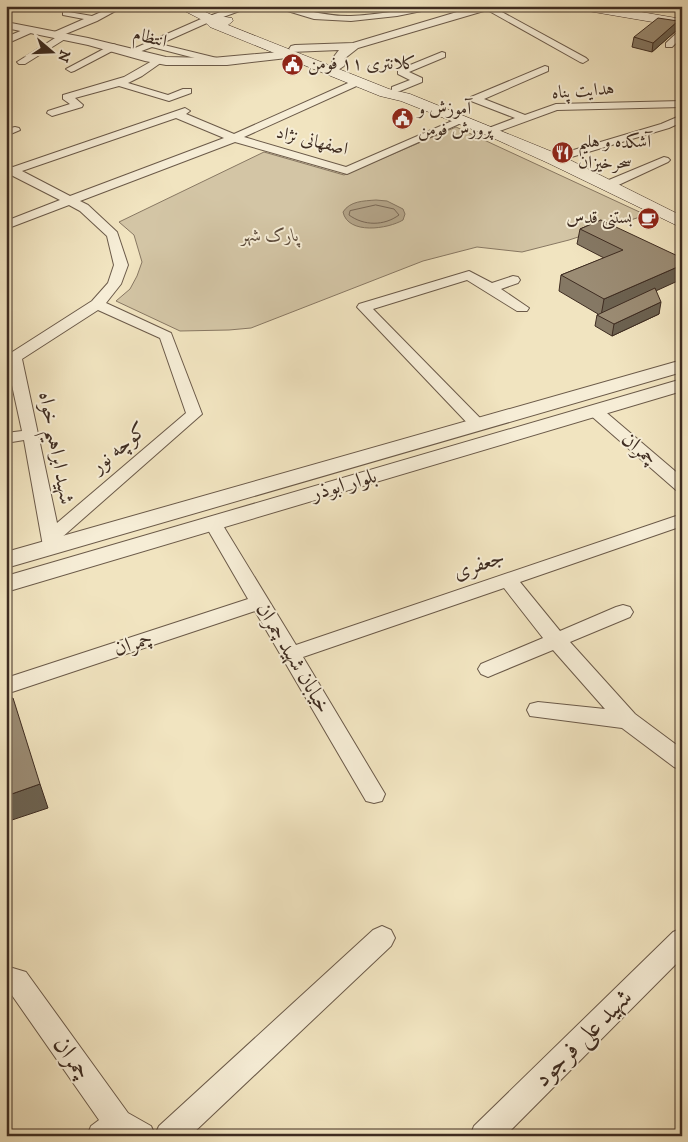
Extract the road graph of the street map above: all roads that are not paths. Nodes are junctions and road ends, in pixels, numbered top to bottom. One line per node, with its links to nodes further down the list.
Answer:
1 (113, 6): 12 (street)
2 (181, 6): 11 (main road)
3 (275, 6): 4 (street)
4 (440, 6)
5 (568, 6): 9 (street)
6 (600, 6): 13 (main road)
7 (246, 7): 11 (street)
8 (488, 7): 21 (street); 29 (street)
9 (583, 7): 13 (main road)
10 (66, 13): 12 (street)
11 (209, 18): 19 (street); 24 (main road)
12 (94, 19): 17 (street)
13 (682, 21)
14 (6, 25): 15 (street, انتظام)
15 (30, 30): 17 (street, انتظام); 18 (street)
16 (682, 31): 20 (street)
17 (59, 36): 22 (street, انتظام); 23 (street)
18 (6, 41)
19 (154, 45): 26 (street); 30 (street)
20 (669, 45)
21 (354, 46): 24 (street); 32 (street)
22 (113, 47): 26 (street, انتظام); 33 (street)
23 (41, 50): 25 (street); 31 (street)
24 (291, 51): 30 (street, انتظام); 32 (main road); 35 (main road)
25 (55, 52)
26 (132, 52): 28 (street, انتظام)
27 (442, 55): 38 (street)
28 (159, 60): 30 (street, انتظام); 36 (street)
29 (583, 60)
30 (218, 61)
31 (22, 62)
32 (338, 66): 38 (main road)
33 (70, 69)
34 (545, 69): 42 (street)
35 (357, 82): 38 (main road); 46 (street, اصفهانی نژاد)
36 (118, 83): 37 (street); 41 (street)
37 (187, 91)
38 (401, 93): 44 (main road)
39 (682, 104): 42 (street, هدایت پناه)
40 (181, 112): 46 (street); 49 (street)
41 (52, 113)
42 (524, 118): 45 (street, هدایت پناه)
43 (682, 118): 47 (street)
44 (463, 120): 45 (main road); 46 (street, اصفهانی نژاد)
45 (490, 131): 47 (main road)
46 (234, 138): 51 (street, اصفهانی نژاد)
47 (554, 159): 50 (main road)
48 (664, 160): 50 (street)
49 (8, 171): 51 (street)
50 (608, 185): 52 (main road)
51 (71, 201): 53 (street, اصفهانی نژاد); 56 (street)
52 (682, 223)
53 (6, 225)
54 (513, 280): 55 (street)
55 (492, 288): 57 (street); 62 (street)
56 (97, 304): 58 (street); 68 (street, کوچه نور)
57 (522, 308)
58 (10, 361): 63 (street, شهید ابراهیم خواه)
59 (682, 366): 62 (street, بلوار ابوذر)
60 (682, 386): 61 (street, بلوار ابوذر)
61 (595, 411): 65 (street, چمران); 66 (street, بلوار ابوذر)
62 (478, 425): 66 (street, بلوار ابوذر)
63 (31, 434): 64 (street); 68 (street, شهید ابراهیم خواه)
64 (6, 438)
65 (682, 486)
66 (207, 514): 68 (street, بلوار ابوذر); 71 (street, بلوار ابوذر); 72 (street, خیابان شهید چمران)
67 (682, 520): 70 (street, جعفری)
68 (51, 542): 69 (street, بلوار ابوذر)
69 (6, 560)
70 (508, 580): 74 (street); 75 (street, جعفری)
71 (6, 584)
72 (260, 602): 75 (street, خیابان شهید چمران); 77 (street, چمران)
73 (623, 612): 74 (street)
74 (556, 640): 76 (street); 79 (street)
75 (291, 654): 81 (street, خیابان شهید چمران)
76 (488, 669)
77 (6, 686)
78 (538, 710): 79 (street)
79 (627, 720): 80 (street)
80 (682, 761)
81 (374, 794)
82 (382, 938): 86 (street)
83 (682, 940): 87 (street, شهید علی فرجود)
84 (6, 978): 85 (street, چمران)
85 (120, 1131)
86 (169, 1136)
87 (484, 1136)

